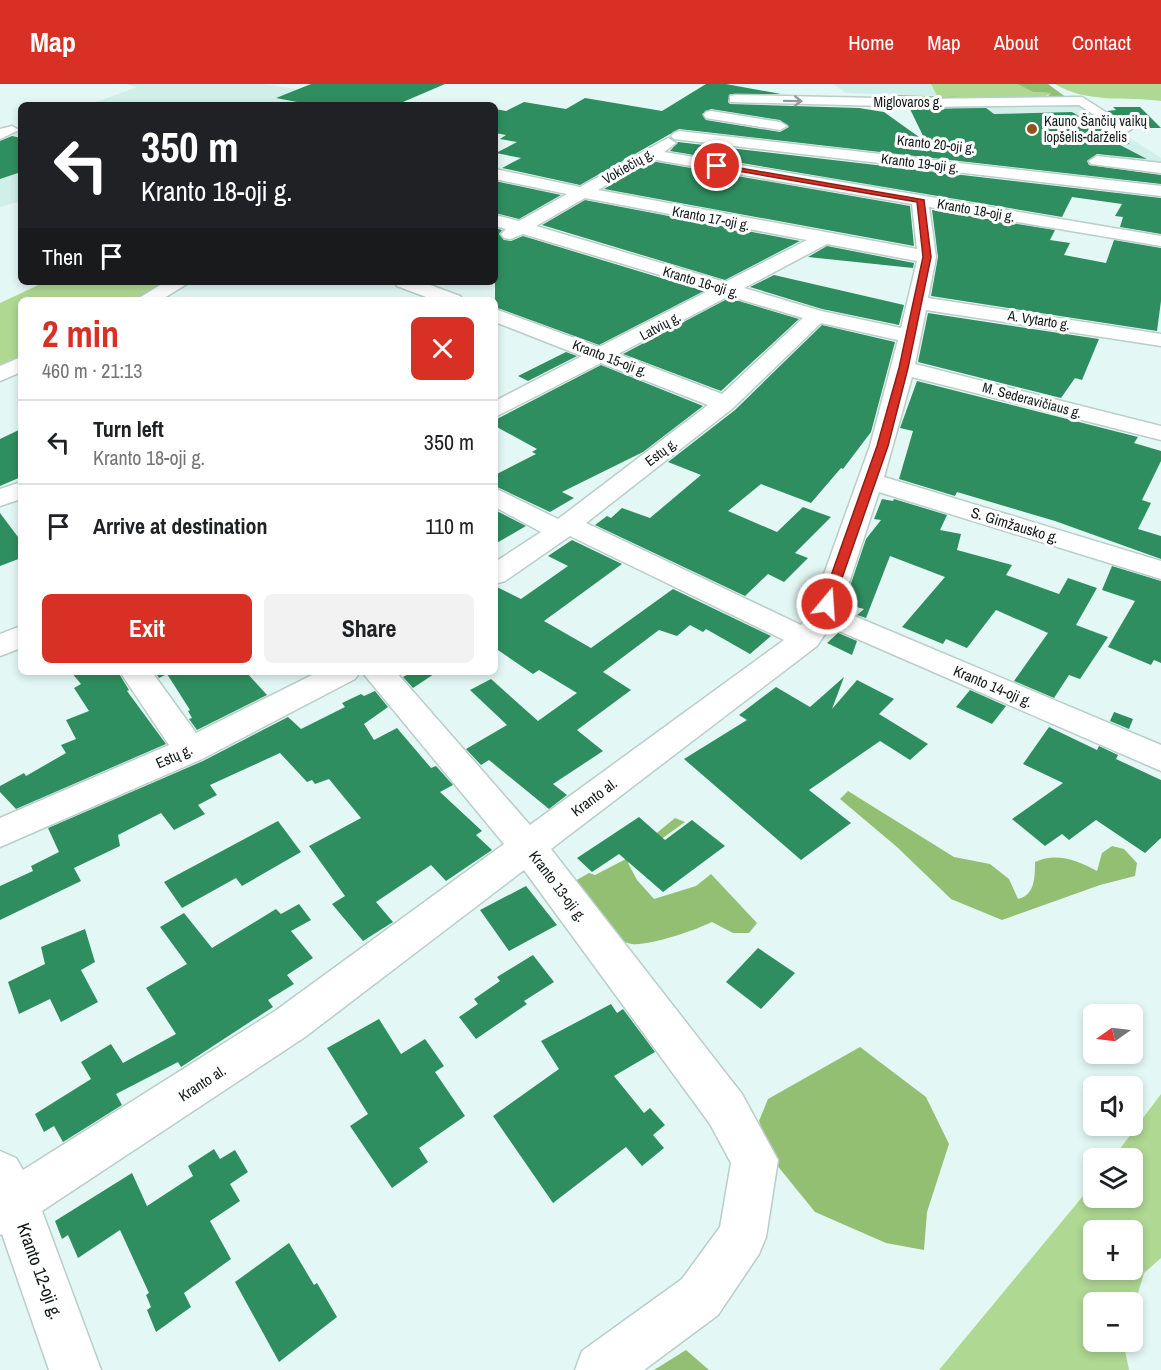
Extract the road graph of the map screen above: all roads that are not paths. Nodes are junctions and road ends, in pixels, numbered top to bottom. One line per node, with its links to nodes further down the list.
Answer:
1 (758, 84): 3 (street, Vokiečių g.)
2 (811, 84): 4 (street)
3 (735, 99): 4 (street, Miglovaros g., one-way to 4); 6 (street, Vokiečių g.)
4 (851, 102): 5 (street, Miglovaros g.)
5 (946, 102): 7 (street); 10 (street, Miglovaros g.)
6 (711, 115): 9 (street); 12 (street, Vokiečių g.)
7 (952, 121)
8 (0, 127): 11 (street)
9 (798, 128)
10 (1125, 129)
11 (0, 134)
12 (679, 136): 13 (street, Vokiečių g.); 17 (street, Kranto 19-oji g.)
13 (650, 154): 18 (street, Vokiečių g.); 19 (street, Kranto 18-oji g.)
14 (1085, 160): 15 (street)
15 (1161, 168)
16 (498, 175): 18 (street, Kranto 17-oji g.)
17 (1161, 191)
18 (582, 193): 21 (street, Vokiečių g.); 22 (street, Kranto 17-oji g.)
19 (920, 200): 24 (street, Kranto 18-oji g.); 25 (street)
20 (498, 221): 21 (street, Kranto 16-oji g.)
21 (520, 227): 23 (street, Vokiečių g.); 29 (street, Kranto 16-oji g.)
22 (823, 239): 25 (street, Kranto 17-oji g.); 29 (street, Latvių g.)
23 (498, 240)
24 (1161, 241)
25 (927, 257): 33 (street)
26 (174, 285): 30 (street)
27 (415, 285): 31 (street)
28 (418, 285): 32 (street)
29 (727, 290): 35 (street, Kranto 16-oji g.); 38 (street, Latvių g.)
30 (152, 297)
31 (399, 297)
32 (446, 297)
33 (916, 302): 36 (street, A. Vytarto g.); 37 (street)
34 (498, 316): 38 (street, Kranto 15-oji g.)
35 (817, 316): 37 (street, Kranto 16-oji g.); 41 (street, Estų g.)
36 (1161, 340)
37 (906, 352): 43 (street, M. Sederavičiaus g.); 44 (street)
38 (604, 355): 41 (street, Kranto 15-oji g.); 42 (street, Latvių g.)
39 (18, 365): 40 (street)
40 (0, 374)
41 (725, 403): 46 (street, Estų g.)
42 (498, 408)
43 (1161, 433)
44 (868, 481): 47 (street, S. Gimžausko g.); 49 (street)
45 (498, 497): 46 (street, Kranto 14-oji g.)
46 (564, 528): 48 (street, Estų g.); 49 (street, Kranto 14-oji g.)
47 (1161, 570)
48 (498, 573)
49 (815, 627): 56 (street, Kranto 14-oji g.); 58 (street, Kranto al.)
50 (18, 637): 51 (street)
51 (0, 646)
52 (138, 675): 55 (street)
53 (338, 675): 55 (street, Estų g.)
54 (381, 675): 58 (street, Kranto 13-oji g.)
55 (190, 750): 57 (street, Estų g.)
56 (1161, 759)
57 (0, 833)
58 (528, 847): 59 (street, Kranto al.); 61 (street, Kranto 13-oji g.)
59 (5, 1196): 60 (street, Kranto 12-oji g.)
60 (75, 1370)
61 (601, 1370)

